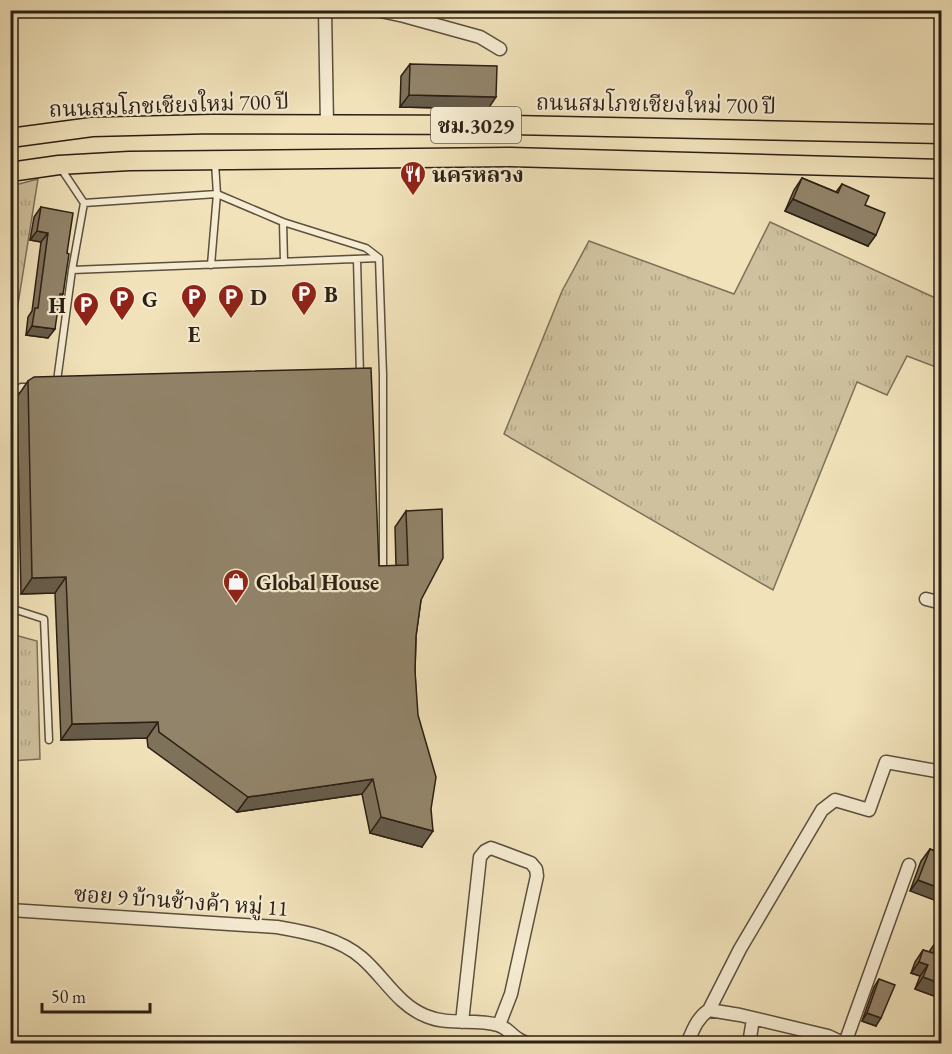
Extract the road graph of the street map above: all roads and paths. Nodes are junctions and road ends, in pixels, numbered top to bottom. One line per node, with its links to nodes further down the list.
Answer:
1 (326, 10): 4 (street)
2 (376, 10): 3 (street)
3 (500, 49)
4 (327, 125): 5 (main road, ถนนสมโภชเชียงใหม่ 700 ปี / ชม.3029); 6 (main road, ถนนสมโภชเชียงใหม่ 700 ปี / ชม.3029)
5 (942, 134)
6 (10, 138)
7 (215, 160): 8 (main road, ชม.3029); 9 (main road, ชม.3029); 11 (lane)
8 (59, 165): 10 (main road, ชม.3029); 12 (lane)
9 (942, 168)
10 (10, 172)
11 (217, 194): 12 (lane); 13 (lane); 17 (lane)
12 (84, 203): 18 (lane)
13 (283, 222): 14 (lane); 16 (lane)
14 (379, 258): 15 (lane); 23 (lane)
15 (357, 259): 16 (lane); 19 (lane)
16 (284, 262): 17 (lane)
17 (211, 265): 18 (lane)
18 (72, 270): 20 (lane)
19 (360, 376)
20 (56, 386)
21 (33, 387): 22 (lane)
22 (10, 430)
23 (383, 573)
24 (926, 599): 25 (street)
25 (942, 603)
26 (10, 609): 27 (lane)
27 (49, 740)
28 (942, 772): 31 (street)
29 (909, 865): 36 (street)
30 (10, 910): 33 (street, ซอย 9 บ้านช้างค้า หมู่ 11)
31 (709, 1010): 32 (street); 38 (street)
32 (753, 1019): 35 (street); 39 (street)
33 (462, 1022): 34 (street, ซอย 9 บ้านช้างค้า หมู่ 11); 34 (street)
34 (499, 1025): 37 (street, ซอย 9 บ้านช้างค้า หมู่ 11)
35 (821, 1039): 36 (street)
36 (845, 1043)
37 (529, 1044)
38 (687, 1044)
39 (749, 1044)

